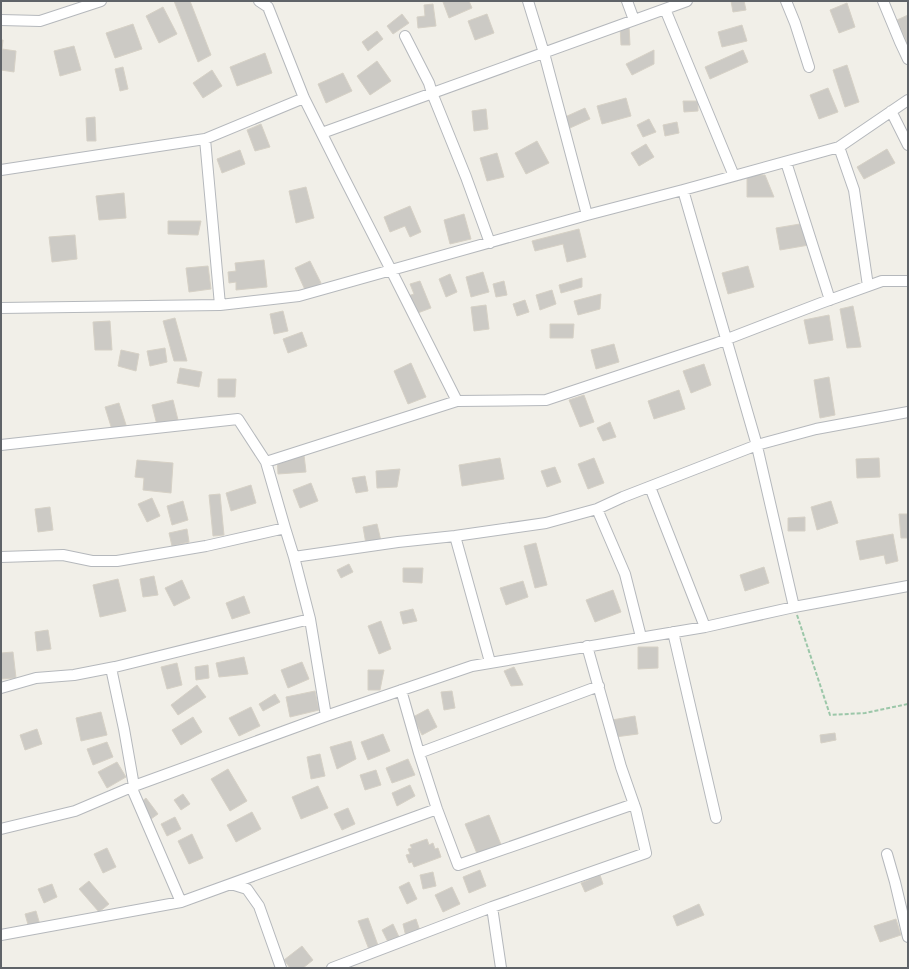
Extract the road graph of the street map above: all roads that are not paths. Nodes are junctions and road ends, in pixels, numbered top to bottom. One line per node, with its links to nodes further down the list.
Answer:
1 (101, 1): 9 (street)
2 (259, 1): 16 (street)
3 (528, 1): 12 (street)
4 (628, 1): 10 (street)
5 (687, 1): 8 (street)
6 (786, 1): 14 (street)
7 (883, 1): 13 (street)
8 (665, 9): 10 (street); 25 (street)
9 (1, 20)
10 (634, 20): 12 (street)
11 (405, 36): 15 (street)
12 (544, 53): 15 (street); 27 (street)
13 (908, 59)
14 (809, 67)
15 (432, 93): 19 (street); 28 (street)
16 (304, 98): 19 (street); 20 (street)
17 (908, 100): 18 (street)
18 (891, 111): 21 (street); 22 (street)
19 (322, 133): 29 (street)
20 (206, 139): 24 (street); 33 (street)
21 (908, 145)
22 (839, 147): 23 (street); 31 (street)
23 (786, 162): 25 (street); 32 (street)
24 (1, 170)
25 (734, 176): 26 (street)
26 (683, 190): 27 (street); 35 (street)
27 (587, 215): 28 (street)
28 (490, 243): 29 (street)
29 (392, 270): 33 (street); 36 (street)
30 (908, 279): 31 (street)
31 (868, 286): 32 (street)
32 (830, 300): 35 (street)
33 (220, 305): 34 (street)
34 (1, 308)
35 (727, 340): 36 (street); 39 (street)
36 (457, 401): 40 (street)
37 (908, 412): 39 (street)
38 (1, 445): 40 (street)
39 (757, 446): 41 (street); 48 (street)
40 (266, 462): 43 (street)
41 (650, 487): 42 (street); 50 (street)
42 (597, 509): 44 (street); 52 (street)
43 (285, 528): 45 (street); 46 (street)
44 (455, 536): 46 (street); 54 (street)
45 (1, 557)
46 (294, 557): 49 (street)
47 (908, 586): 48 (street)
48 (794, 607): 50 (street)
49 (310, 619): 55 (street); 59 (street)
50 (705, 627): 51 (street)
51 (673, 632): 52 (street); 64 (street)
52 (641, 637): 53 (street)
53 (588, 646): 54 (street); 56 (street)
54 (490, 662): 58 (street)
55 (111, 668): 57 (street); 61 (street)
56 (599, 686): 60 (street); 62 (street)
57 (1, 688)
58 (401, 690): 59 (street); 60 (street)
59 (326, 716): 61 (street)
60 (419, 753): 63 (street)
61 (134, 786): 65 (street); 68 (street)
62 (634, 804): 63 (street); 69 (street)
63 (437, 809): 67 (street)
64 (716, 818)
65 (1, 829)
66 (886, 854): 71 (street)
67 (231, 884): 68 (street); 72 (street)
68 (181, 902): 70 (street)
69 (492, 906): 73 (street); 74 (street)
70 (1, 935)
71 (908, 936)
72 (281, 968)
73 (332, 968)
74 (501, 968)

